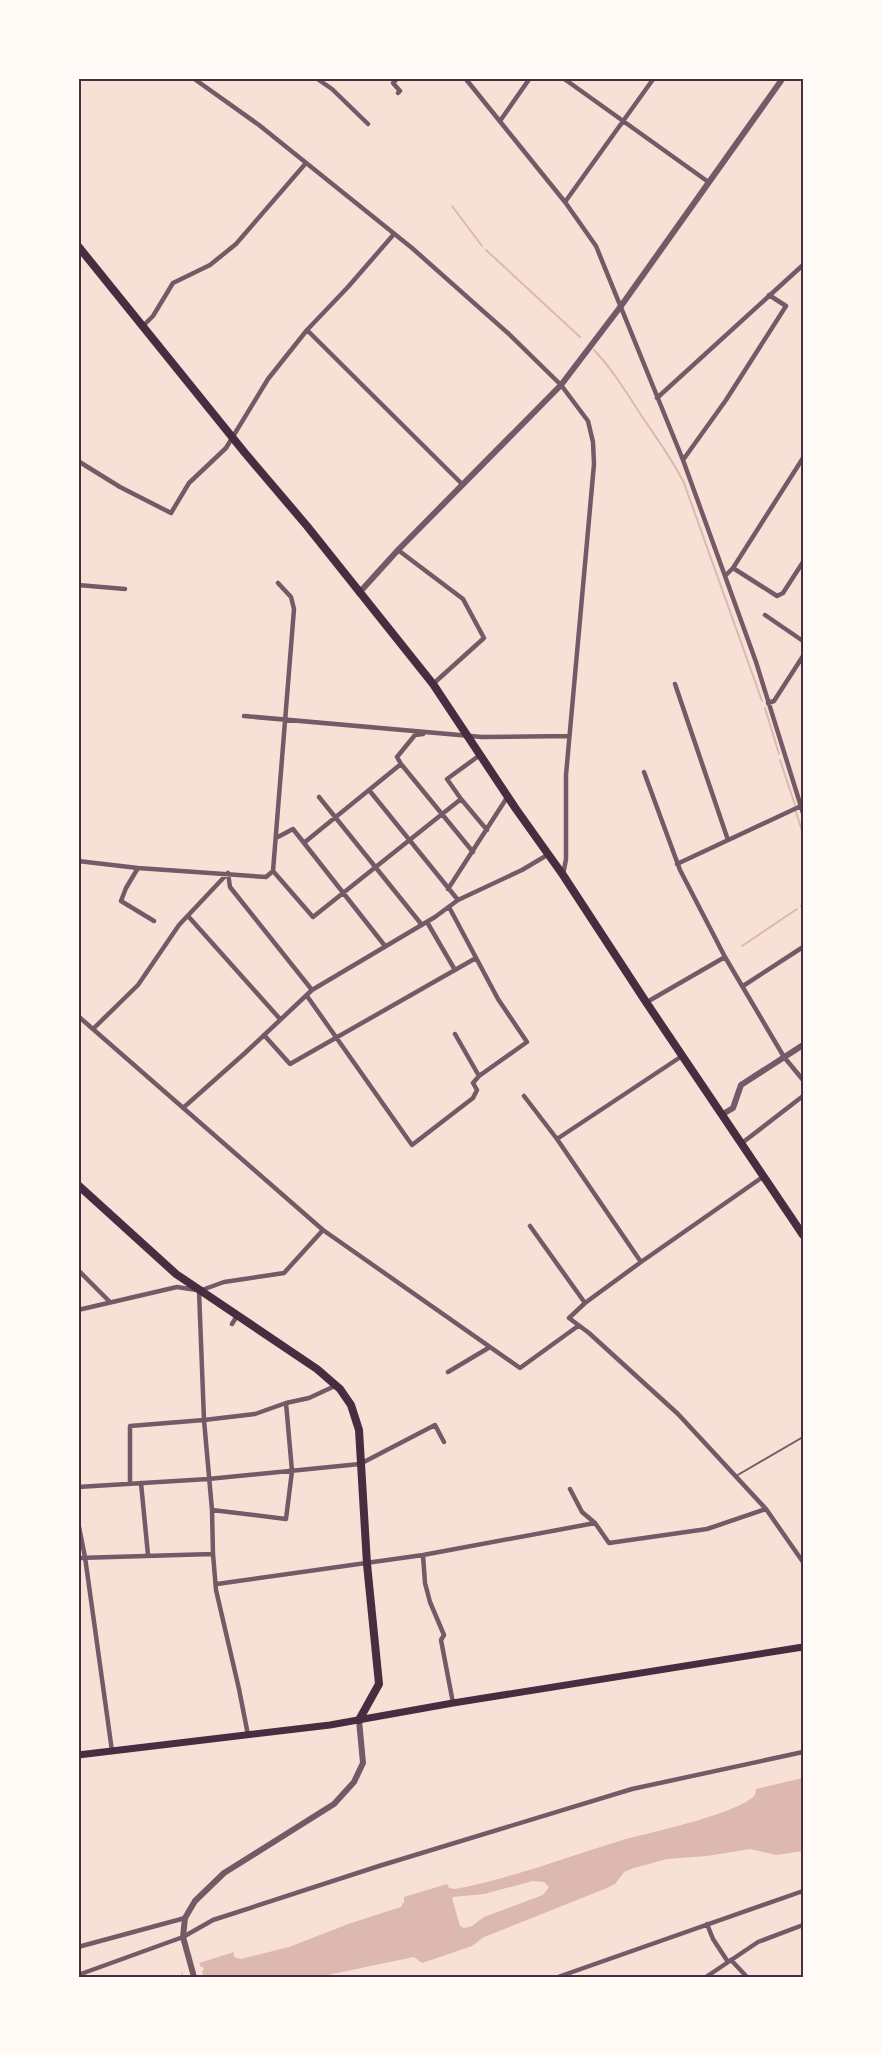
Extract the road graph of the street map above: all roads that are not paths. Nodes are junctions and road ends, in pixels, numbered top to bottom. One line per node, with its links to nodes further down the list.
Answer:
1 (193, 78): 13 (street)
2 (315, 78): 12 (street)
3 (398, 78): 9 (street)
4 (465, 78): 10 (street)
5 (530, 78): 10 (street)
6 (563, 78): 11 (street)
7 (654, 78): 11 (street)
8 (783, 78): 14 (street)
9 (398, 93)
10 (500, 121): 15 (street)
11 (623, 121): 14 (street); 15 (street)
12 (369, 124)
13 (306, 163): 16 (street); 21 (street)
14 (707, 182): 20 (street)
15 (565, 202): 20 (street)
16 (394, 234): 22 (street); 23 (street)
17 (78, 246): 21 (highway)
18 (803, 265): 19 (street)
19 (769, 295): 24 (street); 27 (street)
20 (621, 306): 23 (street); 24 (street)
21 (144, 325): 25 (highway)
22 (307, 330): 25 (street); 29 (street)
23 (561, 385): 29 (street); 48 (street)
24 (657, 398): 27 (street)
25 (232, 436): 28 (street); 37 (highway)
26 (803, 458): 32 (street)
27 (683, 460): 33 (street)
28 (78, 461)
29 (463, 485): 30 (street)
30 (398, 550): 37 (street); 41 (street)
31 (803, 562): 32 (street)
32 (733, 568): 33 (street)
33 (725, 576): 43 (street)
34 (278, 583): 45 (street)
35 (78, 585): 36 (street)
36 (125, 589)
37 (359, 593): 41 (highway)
38 (765, 615): 39 (street)
39 (803, 641)
40 (803, 656): 43 (street)
41 (433, 684): 47 (highway)
42 (675, 684): 62 (street)
43 (768, 703): 56 (street)
44 (244, 716): 45 (street)
45 (285, 719): 46 (street); 61 (street)
46 (435, 732): 47 (street); 50 (street)
47 (469, 735): 48 (street); 49 (highway)
48 (569, 736): 73 (street)
49 (481, 754): 53 (highway); 55 (street)
50 (401, 764): 52 (street); 57 (street)
51 (644, 772): 68 (street)
52 (369, 790): 59 (street); 63 (street)
53 (508, 796): 60 (street); 66 (highway)
54 (320, 797): 59 (street)
55 (461, 799): 57 (street); 60 (street)
56 (801, 807): 58 (street); 62 (street)
57 (443, 813): 63 (street); 65 (street)
58 (803, 813)
59 (336, 817): 64 (street); 69 (street)
60 (487, 830): 65 (street)
61 (276, 838): 64 (street); 71 (street)
62 (728, 840): 68 (street)
63 (409, 841): 69 (street); 74 (street)
64 (304, 842): 75 (street)
65 (472, 852): 74 (street)
66 (549, 854): 73 (highway); 76 (street)
67 (78, 861): 70 (street)
68 (677, 864): 83 (street)
69 (377, 867): 75 (street); 80 (street)
70 (138, 868): 72 (street); 79 (street)
71 (273, 871): 72 (street); 75 (street)
72 (228, 873): 78 (street); 87 (street)
73 (563, 875): 89 (highway)
74 (448, 889): 76 (street)
75 (344, 893): 81 (street)
76 (458, 900): 77 (street)
77 (449, 907): 80 (street); 84 (street)
78 (188, 916): 91 (street); 92 (street)
79 (154, 921)
80 (424, 923): 81 (street); 85 (street)
81 (385, 946): 87 (street)
82 (803, 947): 86 (street)
83 (725, 957): 86 (street); 89 (street)
84 (476, 958): 85 (street); 99 (street)
85 (455, 970): 95 (street)
86 (743, 986): 98 (street)
87 (312, 990): 88 (street)
88 (307, 996): 91 (street); 95 (street)
89 (646, 1002): 97 (highway)
90 (78, 1016): 92 (street)
91 (280, 1020): 94 (street)
92 (93, 1029): 103 (street)
93 (455, 1034): 99 (street)
94 (264, 1035): 95 (street); 103 (street)
95 (336, 1038): 99 (street)
96 (803, 1044): 98 (street)
97 (682, 1056): 104 (highway); 105 (street)
98 (784, 1057): 100 (street); 104 (street)
99 (479, 1076)
100 (803, 1080)
101 (524, 1096): 105 (street)
102 (803, 1096): 106 (street)
103 (183, 1108): 110 (street)
104 (723, 1114): 106 (highway)
105 (557, 1139): 112 (street)
106 (742, 1143): 107 (highway)
107 (764, 1176): 111 (highway); 112 (street)
108 (78, 1185): 114 (main road)
109 (530, 1226): 116 (street)
110 (323, 1230): 114 (street); 121 (street)
111 (803, 1235)
112 (641, 1262): 116 (street)
113 (78, 1270): 115 (street)
114 (199, 1291): 115 (street); 118 (main road); 125 (street)
115 (111, 1302): 117 (street)
116 (585, 1303): 120 (street)
117 (78, 1310)
118 (237, 1316): 119 (street); 123 (main road)
119 (232, 1324)
120 (578, 1326): 121 (street); 130 (street)
121 (490, 1347): 122 (street)
122 (448, 1372)
123 (337, 1385): 124 (street); 128 (main road)
124 (286, 1403): 125 (street); 129 (street)
125 (204, 1420): 131 (street); 133 (street)
126 (803, 1437): 130 (lane)
127 (444, 1442): 128 (street)
128 (360, 1464): 129 (street); 146 (main road)
129 (292, 1471): 131 (street); 137 (street)
130 (736, 1476): 136 (street)
131 (208, 1479): 132 (street); 137 (street)
132 (141, 1483): 133 (street); 141 (street)
133 (130, 1484): 134 (street)
134 (78, 1486)
135 (570, 1489): 139 (street)
136 (766, 1509): 139 (street); 145 (street)
137 (212, 1510): 140 (street)
138 (78, 1522): 143 (street)
139 (595, 1523): 142 (street)
140 (213, 1554): 141 (street); 147 (street)
141 (148, 1555): 143 (street)
142 (423, 1555): 146 (street); 149 (street)
143 (85, 1557): 144 (street); 152 (street)
144 (78, 1558)
145 (803, 1562)
146 (367, 1564): 147 (street); 150 (main road)
147 (217, 1584): 151 (street)
148 (803, 1647): 149 (main road)
149 (453, 1703): 150 (main road)
150 (358, 1720): 151 (main road); 156 (street)
151 (248, 1736): 152 (main road)
152 (112, 1751): 154 (main road)
153 (803, 1752): 159 (street)
154 (78, 1755)
155 (803, 1891): 157 (street)
156 (185, 1918): 159 (street); 160 (street)
157 (707, 1924): 161 (street); 164 (street)
158 (803, 1925): 161 (street)
159 (183, 1937): 162 (street); 163 (street)
160 (78, 1947)
161 (730, 1961): 165 (street); 166 (street)
162 (78, 1975)
163 (194, 1977)
164 (558, 1977)
165 (706, 1977)
166 (747, 1977)

